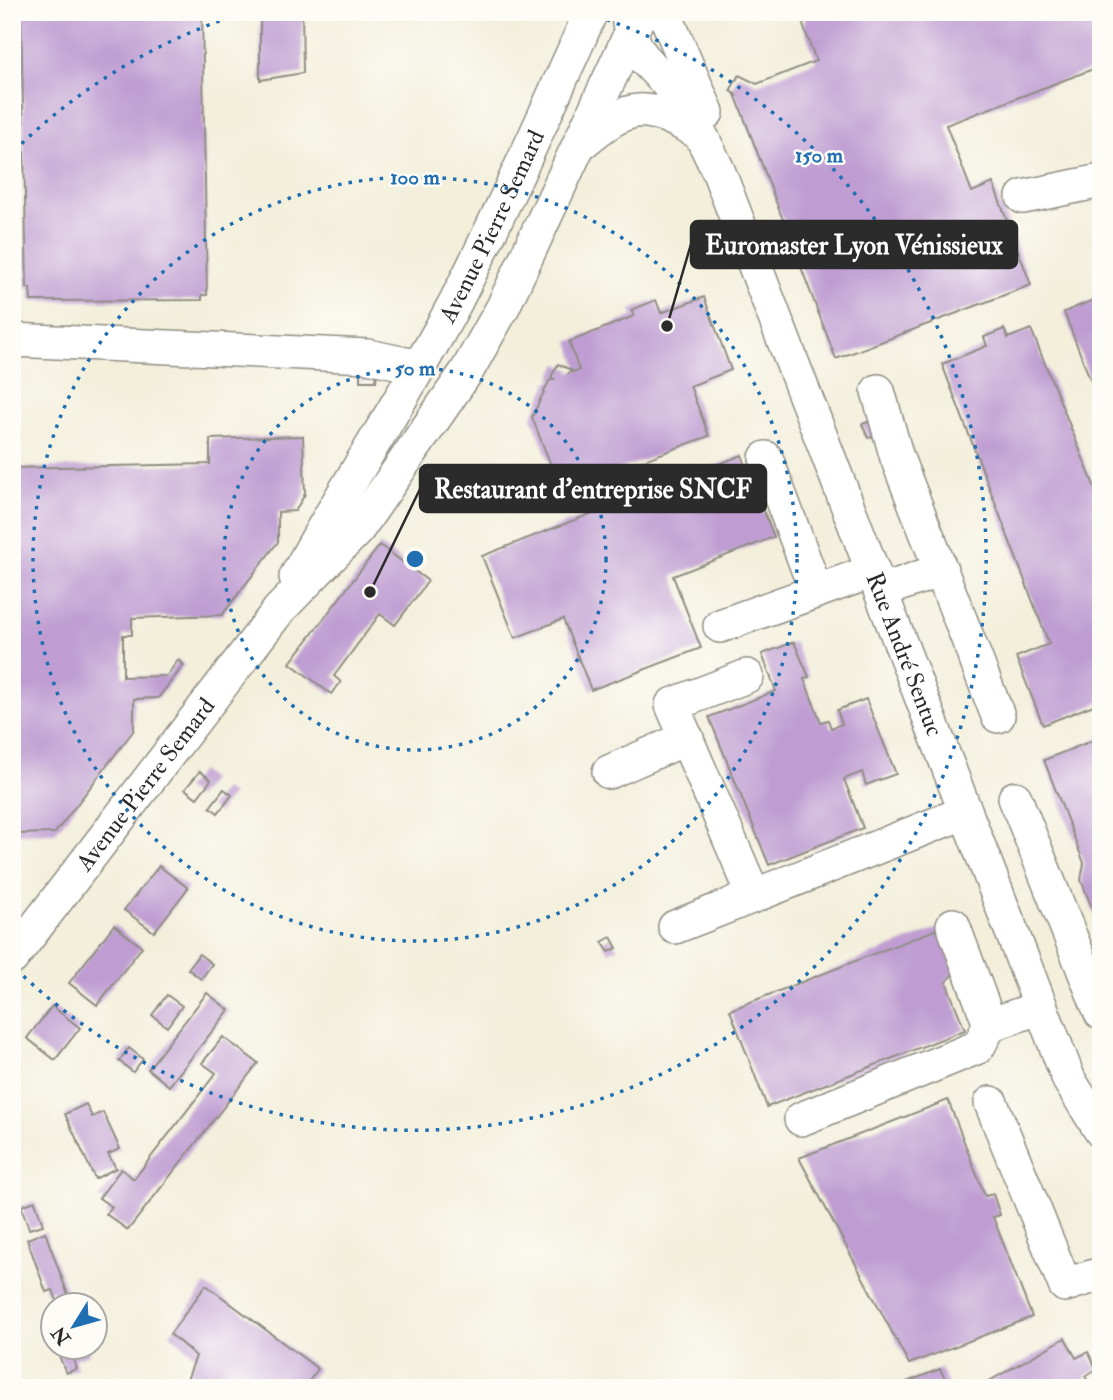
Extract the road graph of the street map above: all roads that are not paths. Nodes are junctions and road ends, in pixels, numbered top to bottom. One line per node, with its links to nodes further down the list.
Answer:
1 (591, 12): 5 (street, Avenue Pierre Semard)
2 (664, 12): 4 (street, Rue André Sentuc)
3 (633, 21): 4 (street); 5 (street); 6 (street, Rue André Sentuc); 7 (street, Avenue Pierre Semard)
4 (680, 54): 8 (street, Rue André Sentuc)
5 (571, 57): 11 (street, Avenue Pierre Semard); 13 (street, Avenue Pierre Semard)
6 (699, 133): 7 (street); 8 (street, Rue André Sentuc)
7 (581, 143): 11 (street, Avenue Pierre Semard)
8 (719, 170): 17 (street, Rue André Sentuc)
9 (1101, 181): 10 (street)
10 (1023, 197)
11 (544, 219): 19 (street, Avenue Pierre Semard)
12 (12, 340): 13 (street)
13 (419, 367): 19 (street, Avenue Pierre Semard)
14 (878, 391): 16 (street)
15 (765, 458): 18 (street)
16 (941, 570): 17 (street); 22 (street)
17 (877, 581): 18 (street); 26 (street, Rue André Sentuc)
18 (816, 591): 20 (street)
19 (279, 610): 32 (street, Avenue Pierre Semard)
20 (720, 626)
21 (747, 676): 23 (street)
22 (998, 716)
23 (687, 738): 24 (street); 29 (street)
24 (609, 772)
25 (1015, 798): 27 (street)
26 (965, 813): 28 (street, Rue André Sentuc); 29 (street)
27 (1027, 831): 28 (street); 34 (street)
28 (980, 850): 33 (street, Rue André Sentuc)
29 (754, 896): 31 (street)
30 (953, 925): 35 (street)
31 (675, 927)
32 (12, 958)
33 (1041, 1007): 35 (street); 38 (street, Rue André Sentuc)
34 (1101, 1013)
35 (990, 1025): 37 (street)
36 (991, 1103): 39 (street)
37 (801, 1119)
38 (1101, 1131)
39 (1101, 1274)

